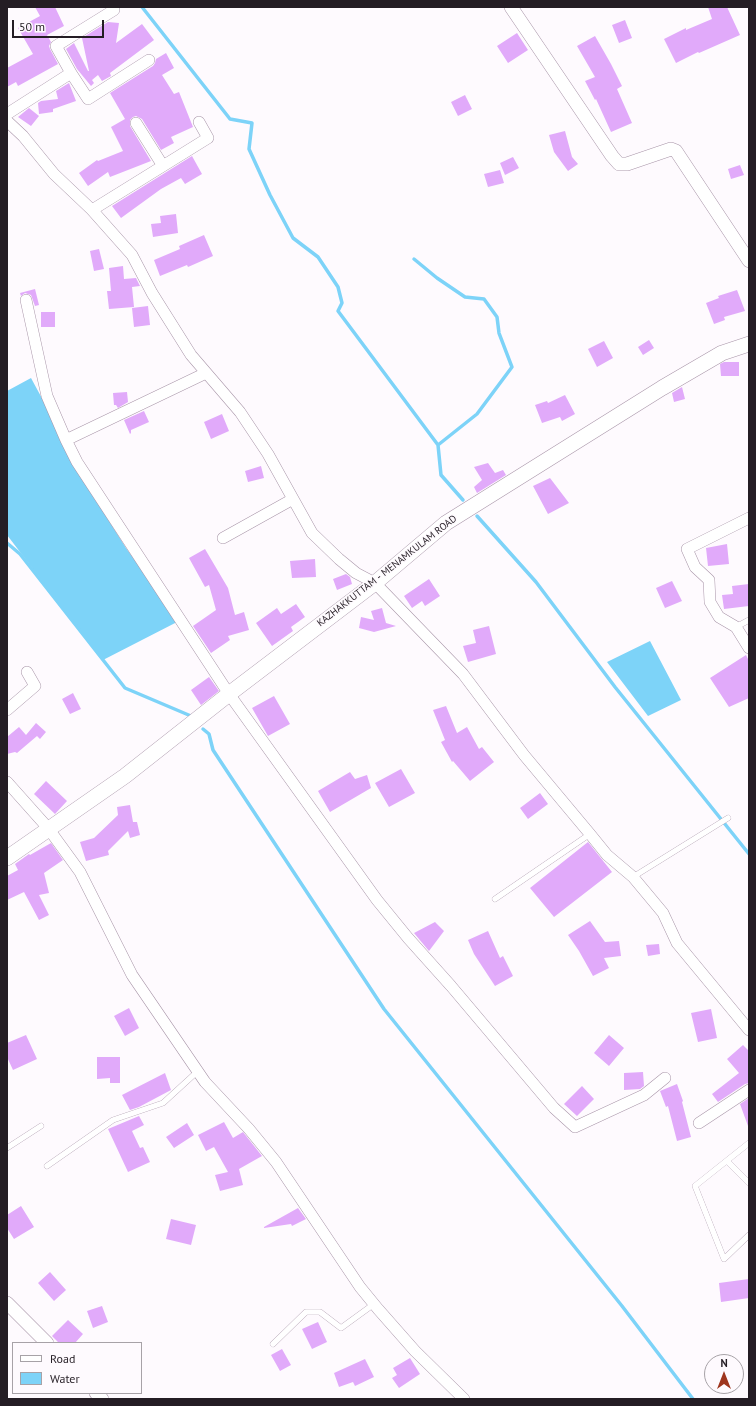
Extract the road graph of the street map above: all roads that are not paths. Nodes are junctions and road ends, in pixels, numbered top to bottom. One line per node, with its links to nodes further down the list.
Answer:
1 (511, 7): 11 (street)
2 (114, 10): 4 (street)
3 (149, 60): 4 (street)
4 (70, 73): 5 (street)
5 (7, 114)
6 (7, 121): 10 (street)
7 (199, 122): 9 (street)
8 (136, 123): 9 (street)
9 (163, 166): 10 (street)
10 (92, 210): 14 (street)
11 (749, 261)
12 (26, 300): 15 (street)
13 (749, 344): 19 (main road, KAZHAKKUTTAM - MENAMKULAM ROAD)
14 (206, 373): 15 (street); 16 (street)
15 (66, 440): 24 (street)
16 (292, 498): 18 (street); 19 (street)
17 (749, 518): 21 (street)
18 (223, 538)
19 (375, 583): 24 (main road, KAZHAKKUTTAM - MENAMKULAM ROAD); 29 (street)
20 (749, 620): 21 (lane)
21 (736, 627): 22 (street)
22 (749, 648)
23 (28, 672): 25 (street)
24 (229, 694): 28 (main road, KAZHAKKUTTAM - MENAMKULAM ROAD); 35 (street)
25 (7, 710)
26 (7, 782): 28 (street)
27 (728, 818): 31 (lane)
28 (48, 828): 30 (main road, KAZHAKKUTTAM - MENAMKULAM ROAD); 34 (street)
29 (590, 834): 31 (street); 32 (lane)
30 (7, 858)
31 (633, 877): 33 (street)
32 (496, 900)
33 (749, 1030)
34 (198, 1072): 42 (lane); 46 (street)
35 (666, 1078)
36 (749, 1090): 37 (street)
37 (699, 1123)
38 (41, 1126): 40 (lane)
39 (749, 1143): 41 (lane)
40 (7, 1148)
41 (727, 1161): 43 (lane); 44 (lane)
42 (48, 1166)
43 (749, 1183)
44 (749, 1235)
45 (7, 1303): 47 (street)
46 (374, 1304): 48 (lane); 49 (street)
47 (45, 1342)
48 (273, 1344)
49 (464, 1399)

